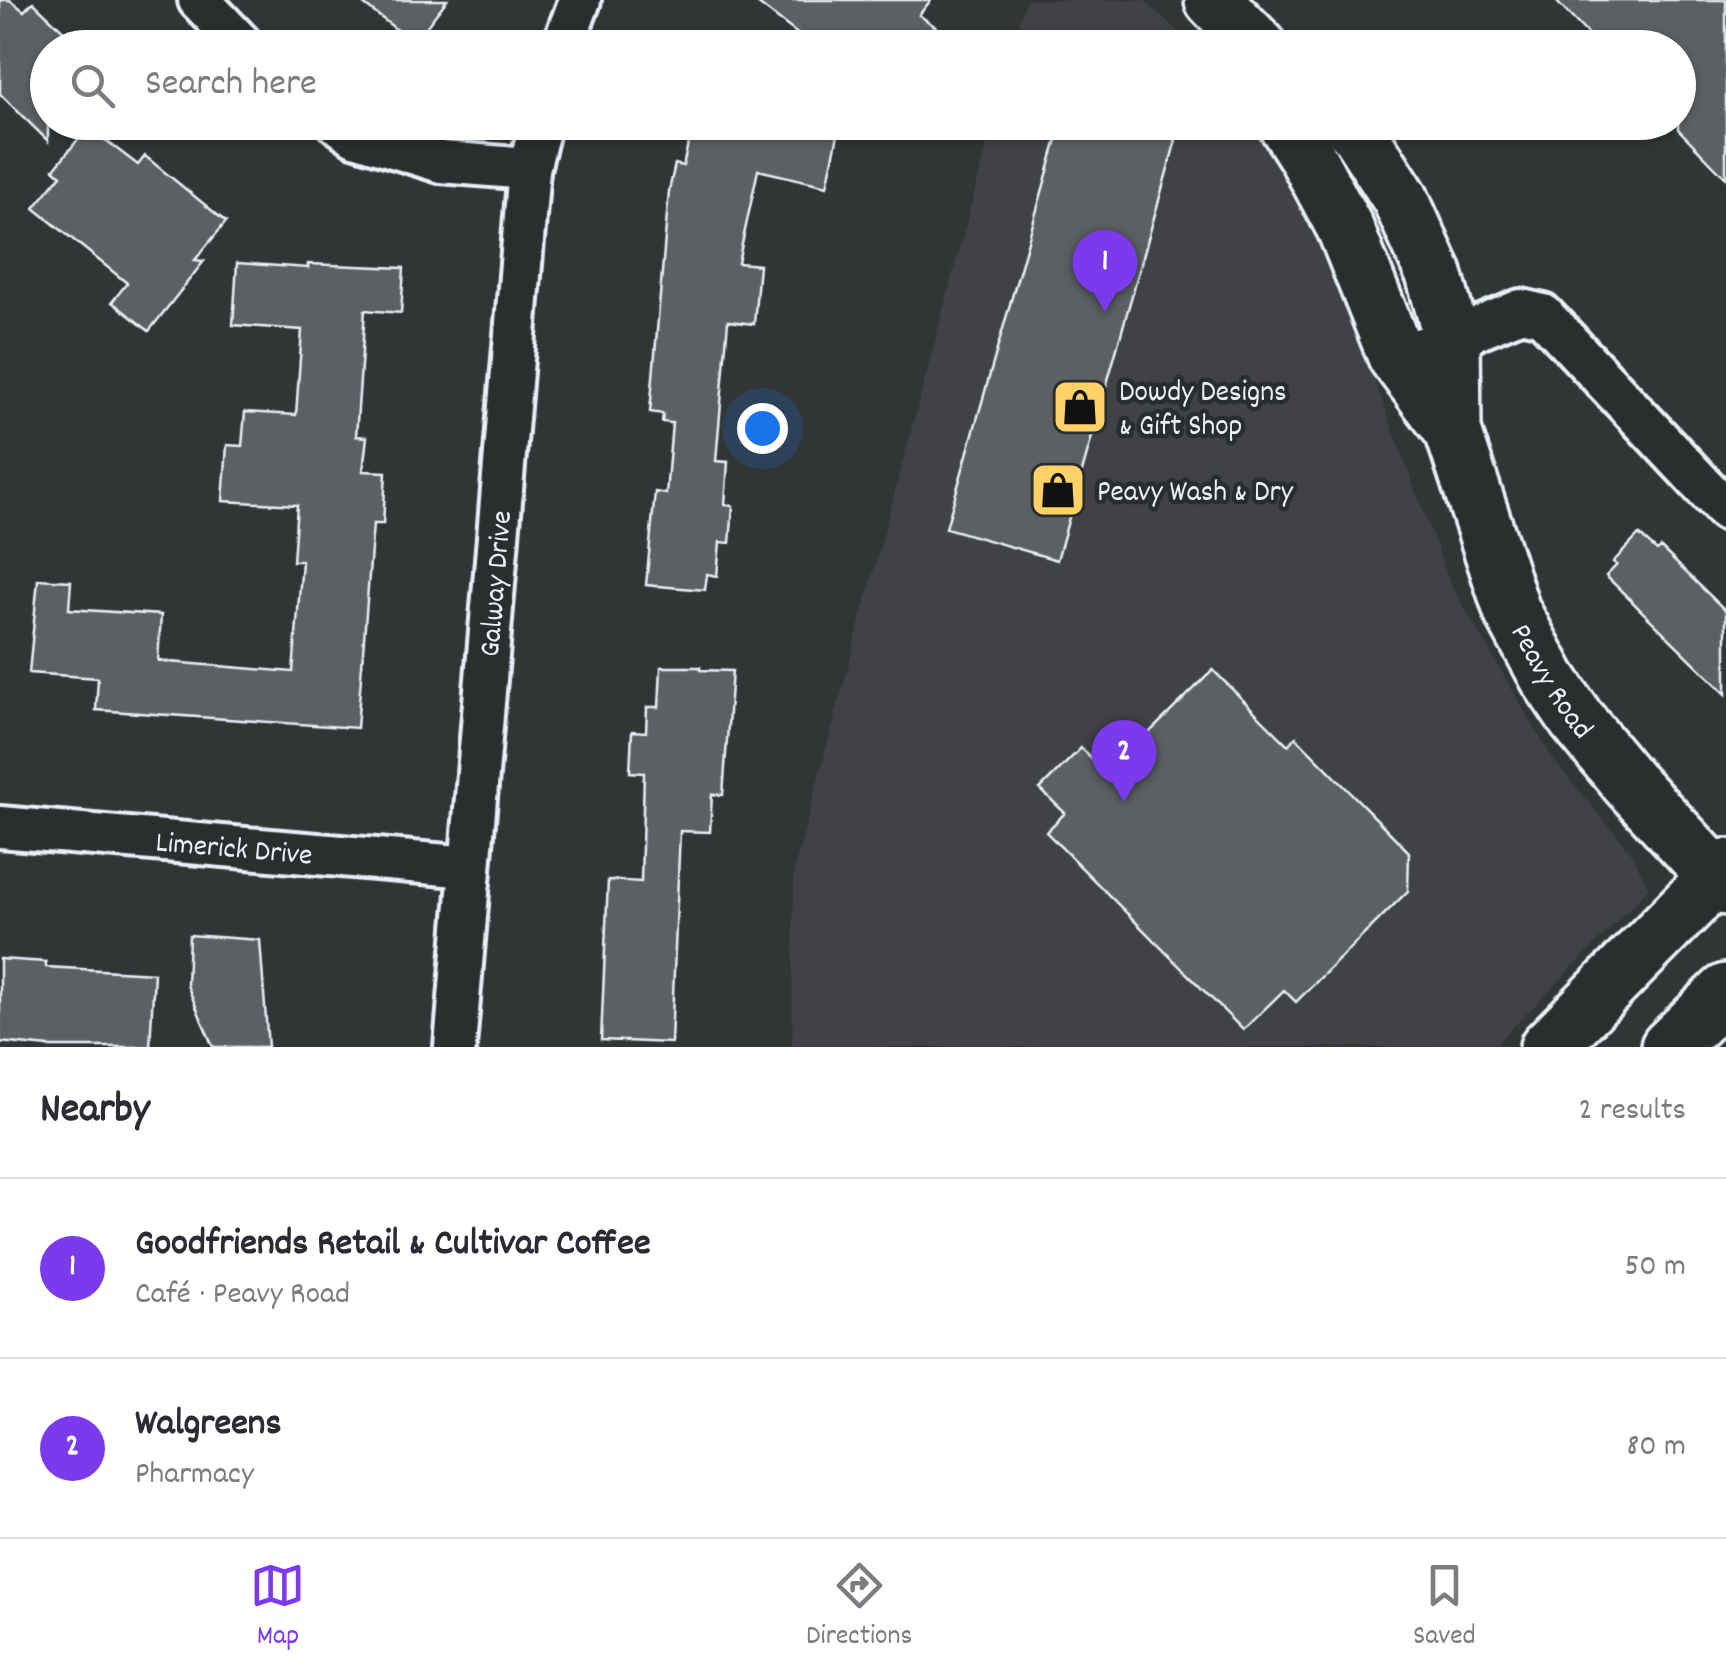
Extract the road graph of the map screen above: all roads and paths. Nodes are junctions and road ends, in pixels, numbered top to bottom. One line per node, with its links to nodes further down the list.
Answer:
1 (199, 0): 4 (street)
2 (580, 0): 5 (street)
3 (1213, 0): 6 (street)
4 (227, 30)
5 (569, 30)
6 (1241, 30)
7 (374, 140): 11 (street)
8 (536, 140): 11 (street, Galway Drive)
9 (1296, 140): 13 (street, Peavy Road)
10 (1362, 140): 12 (street, Peavy Road)
11 (529, 169): 17 (street, Galway Drive)
12 (1452, 339): 13 (street); 14 (street, Peavy Road); 15 (street)
13 (1396, 356): 14 (street, Peavy Road)
14 (1453, 431): 18 (street, Peavy Road)
15 (1726, 510)
16 (0, 826): 17 (street, Limerick Drive)
17 (470, 868): 20 (street, Galway Drive)
18 (1723, 877): 21 (street)
19 (1726, 992): 22 (street)
20 (455, 1047)
21 (1548, 1047)
22 (1669, 1047)

